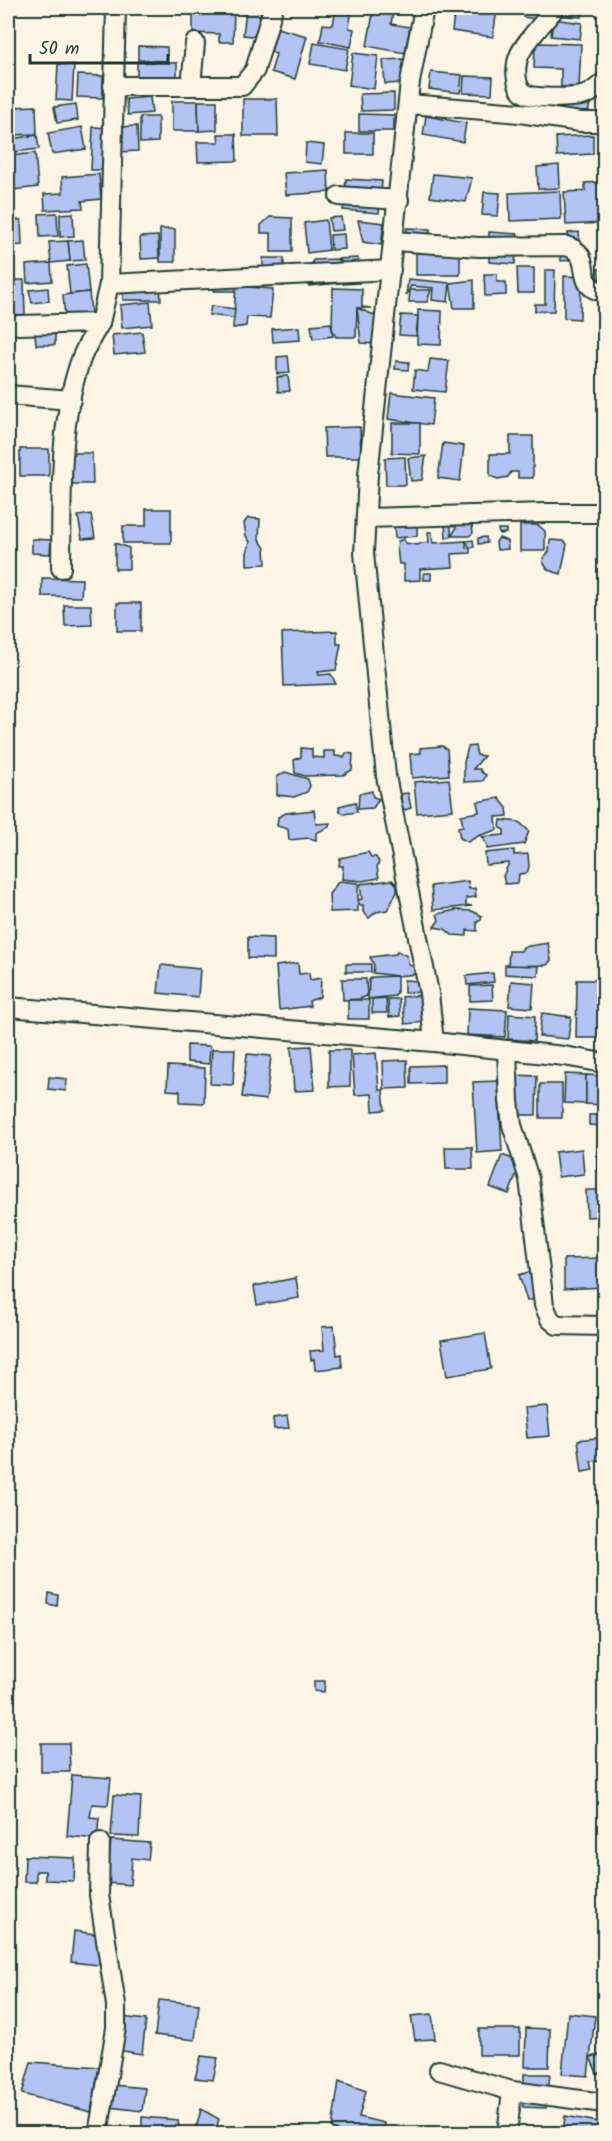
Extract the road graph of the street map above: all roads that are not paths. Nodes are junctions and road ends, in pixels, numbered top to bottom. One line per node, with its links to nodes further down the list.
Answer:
1 (116, 8): 7 (street)
2 (273, 8): 8 (street)
3 (424, 8): 9 (street)
4 (555, 8): 6 (street)
5 (195, 43): 8 (street)
6 (604, 82)
7 (113, 86): 8 (street); 15 (street)
8 (191, 86)
9 (409, 105): 10 (street); 12 (street)
10 (604, 122)
11 (339, 196): 12 (street)
12 (399, 200): 13 (street)
13 (394, 241): 14 (street); 16 (street)
14 (391, 270): 15 (street); 22 (street)
15 (108, 284): 17 (street)
16 (604, 292)
17 (100, 323): 18 (street); 20 (street)
18 (18, 325)
19 (8, 395): 20 (street)
20 (71, 400): 23 (street)
21 (604, 513): 22 (street)
22 (366, 518): 25 (street)
23 (61, 568)
24 (8, 1007): 25 (street)
25 (434, 1042): 26 (street)
26 (507, 1050): 27 (street); 28 (street)
27 (604, 1063)
28 (604, 1326)
29 (100, 1842): 33 (street)
30 (439, 2070): 31 (street)
31 (512, 2091): 32 (street); 34 (street)
32 (604, 2103)
33 (98, 2133)
34 (507, 2133)

